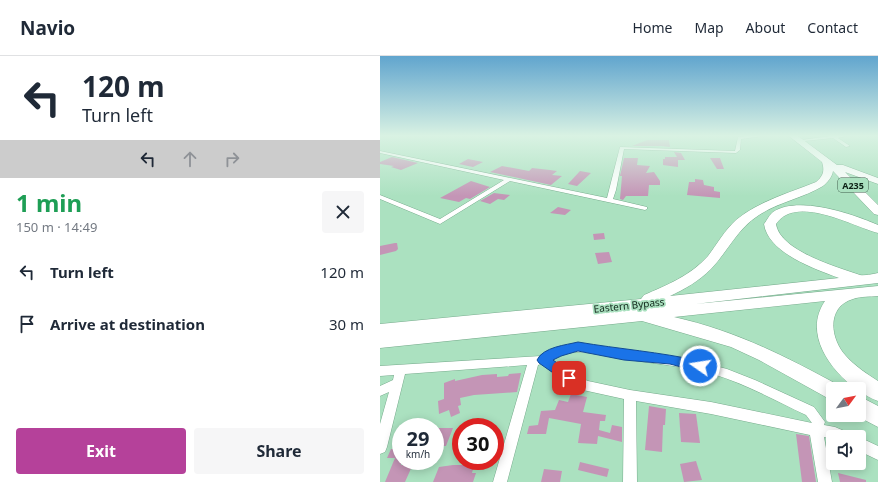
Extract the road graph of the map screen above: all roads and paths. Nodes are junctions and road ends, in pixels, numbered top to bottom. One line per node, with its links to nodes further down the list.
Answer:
1 (398, 156): 7 (street)
2 (620, 156): 10 (street)
3 (822, 156): 5 (highway, A235)
4 (822, 156): 5 (highway, A235)
5 (826, 159): 6 (highway, A235); 13 (highway, A235); 18 (highway)
6 (840, 167): 8 (highway); 11 (highway, A235)
7 (507, 179): 9 (street); 10 (street)
8 (878, 181)
9 (380, 197)
10 (609, 201): 12 (street)
11 (878, 201)
12 (645, 208)
13 (878, 212)
14 (878, 229): 15 (highway)
15 (871, 278): 18 (highway, Eastern Bypass)
16 (878, 291): 17 (highway, Eastern Bypass)
17 (848, 295): 18 (highway, Eastern Bypass); 27 (highway)
18 (635, 310): 19 (highway, Eastern Bypass); 20 (highway, Eastern Bypass); 25 (highway)
19 (380, 330)
20 (380, 341)
21 (538, 360): 22 (street); 28 (street); 31 (street); 36 (street)
22 (401, 369): 23 (street); 24 (street)
23 (380, 371)
24 (397, 383): 26 (street); 33 (street)
25 (826, 388)
26 (380, 391)
27 (878, 392)
28 (630, 395): 31 (street); 37 (street)
29 (866, 410): 30 (highway)
30 (878, 416)
31 (816, 430): 32 (street); 38 (street)
32 (826, 432)
33 (380, 447)
34 (866, 447): 35 (street)
35 (878, 453)
36 (500, 482)
37 (630, 482)
38 (825, 482)

